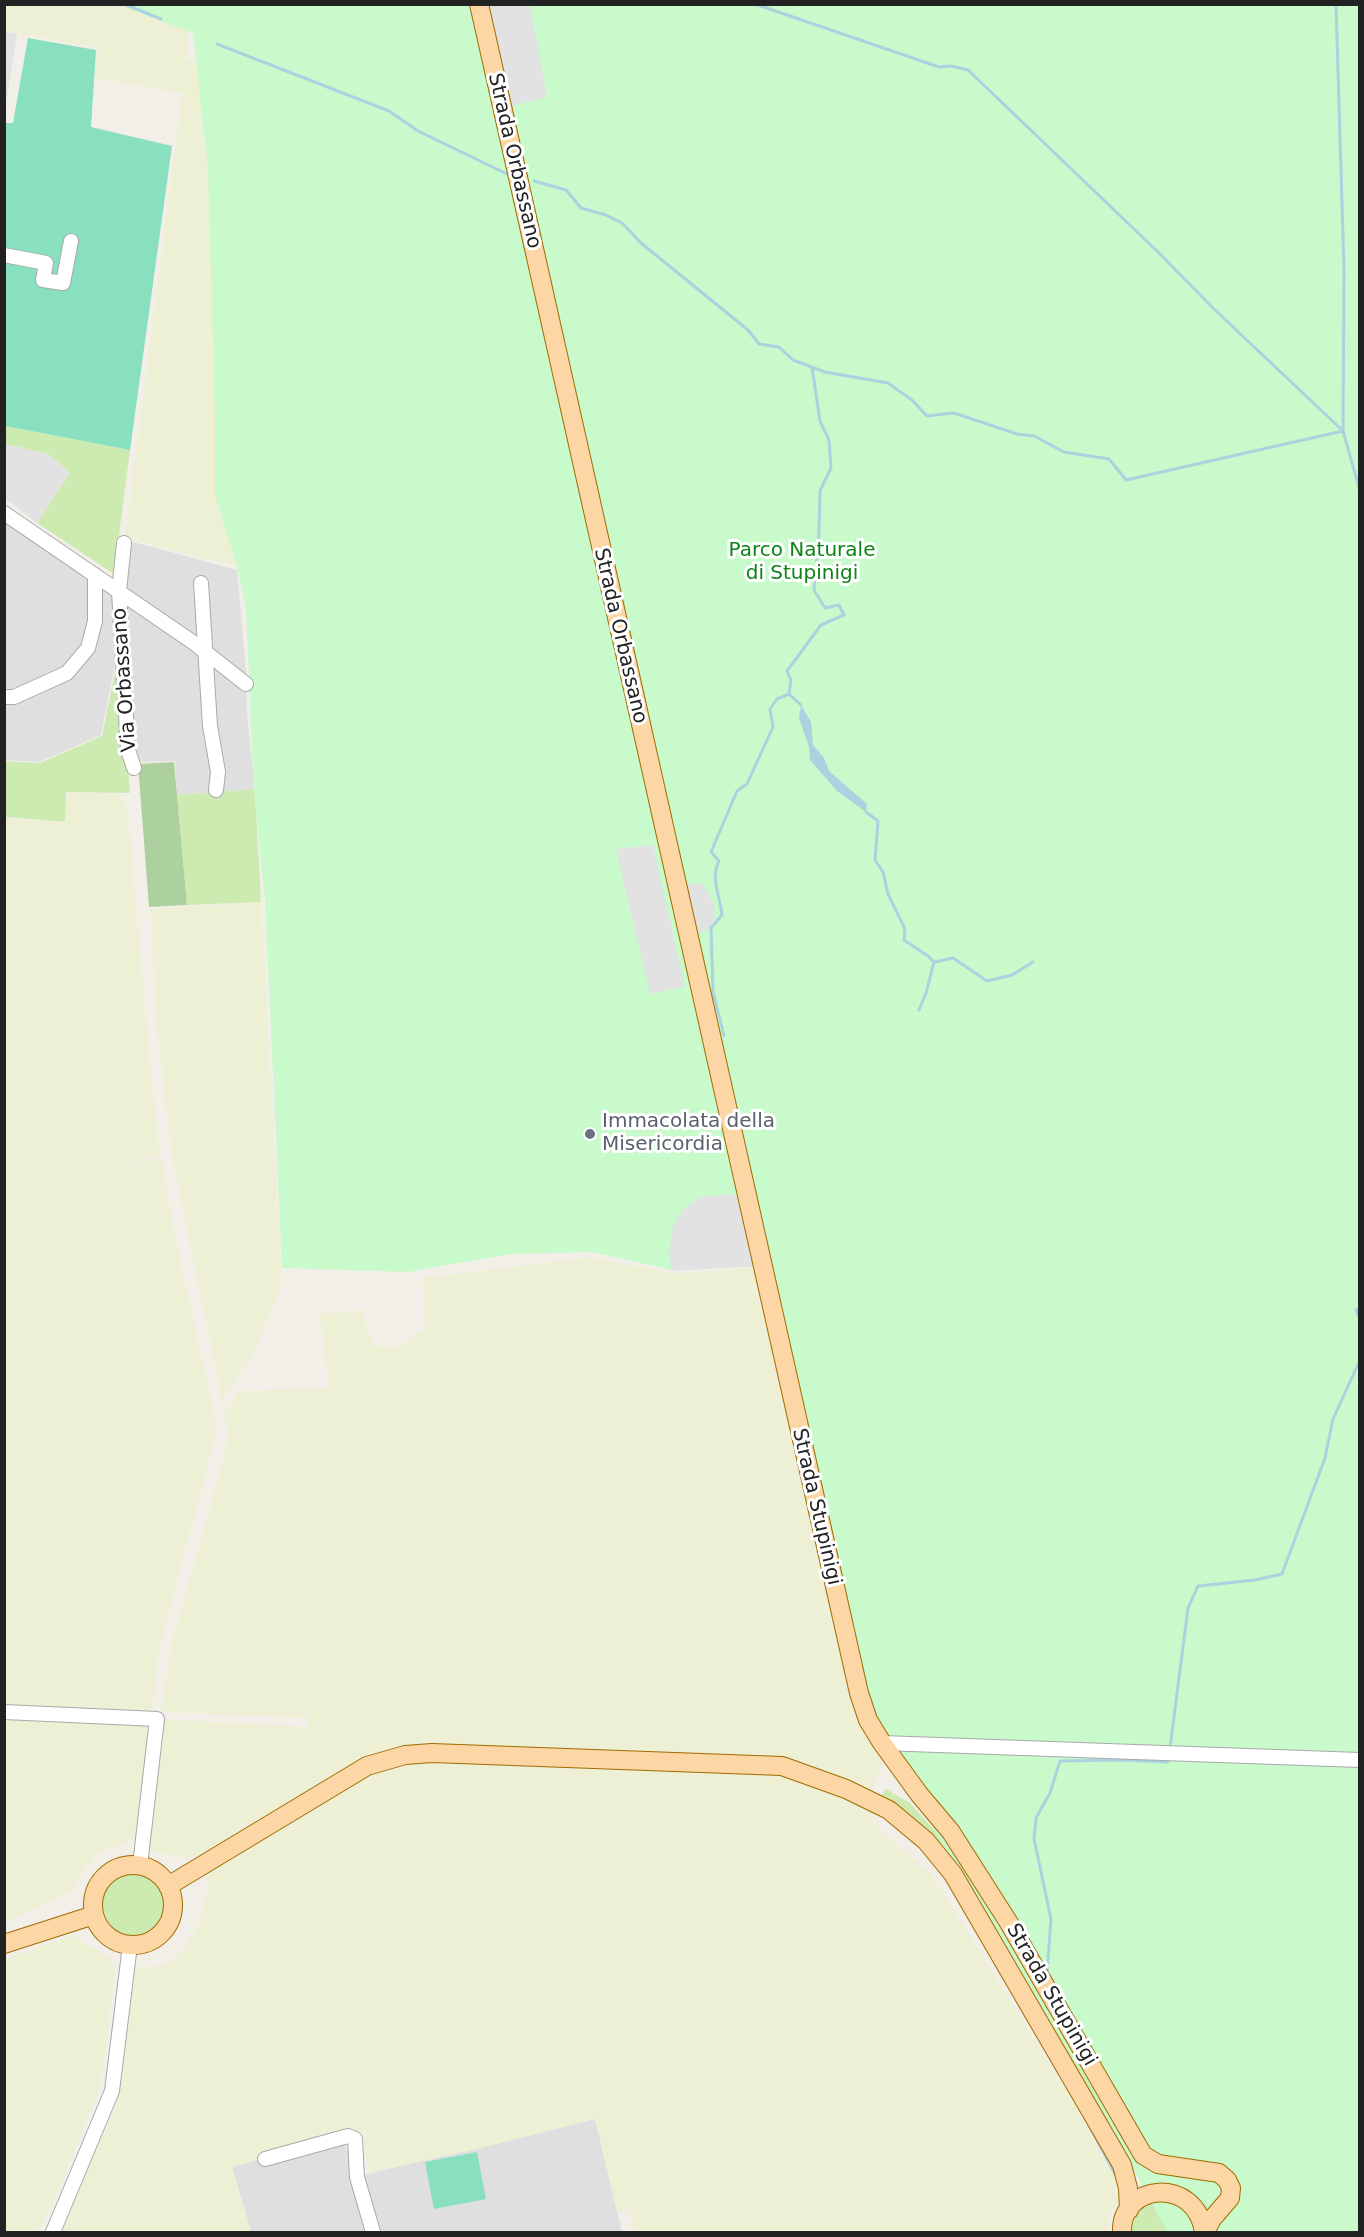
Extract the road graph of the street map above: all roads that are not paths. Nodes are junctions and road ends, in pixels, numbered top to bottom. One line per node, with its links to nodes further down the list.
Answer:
1 (479, 4): 14 (main road, Strada Orbassano)
2 (71, 241): 3 (street)
3 (4, 255)
4 (4, 513): 6 (street, Via Orbassano)
5 (124, 543): 8 (street)
6 (94, 575): 8 (street, Via Orbassano); 11 (street)
7 (201, 583): 9 (street)
8 (119, 591): 9 (street, Via Orbassano); 12 (street, Via Orbassano)
9 (207, 653): 10 (street, Via Orbassano); 13 (street)
10 (246, 684)
11 (4, 697)
12 (134, 768)
13 (216, 790)
14 (762, 1266): 16 (main road, Strada Stupinigi)
15 (4, 1712): 18 (street)
16 (882, 1743): 17 (street); 26 (main road, Strada Stupinigi)
17 (1359, 1760)
18 (140, 1865): 19 (main road); 20 (main road)
19 (168, 1886): 22 (main road); 24 (main road)
20 (94, 1915): 21 (main road); 22 (main road)
21 (4, 1944)
22 (130, 1945): 30 (street)
23 (265, 2159): 31 (street)
24 (1122, 2165): 25 (main road); 28 (main road)
25 (1156, 2193): 27 (main road); 28 (main road)
26 (1223, 2206): 27 (main road); 32 (main road, Strada Stupinigi)
27 (1195, 2208): 32 (main road)
28 (1129, 2210): 29 (main road)
29 (1120, 2231)
30 (53, 2232)
31 (373, 2232)
32 (1204, 2232)

